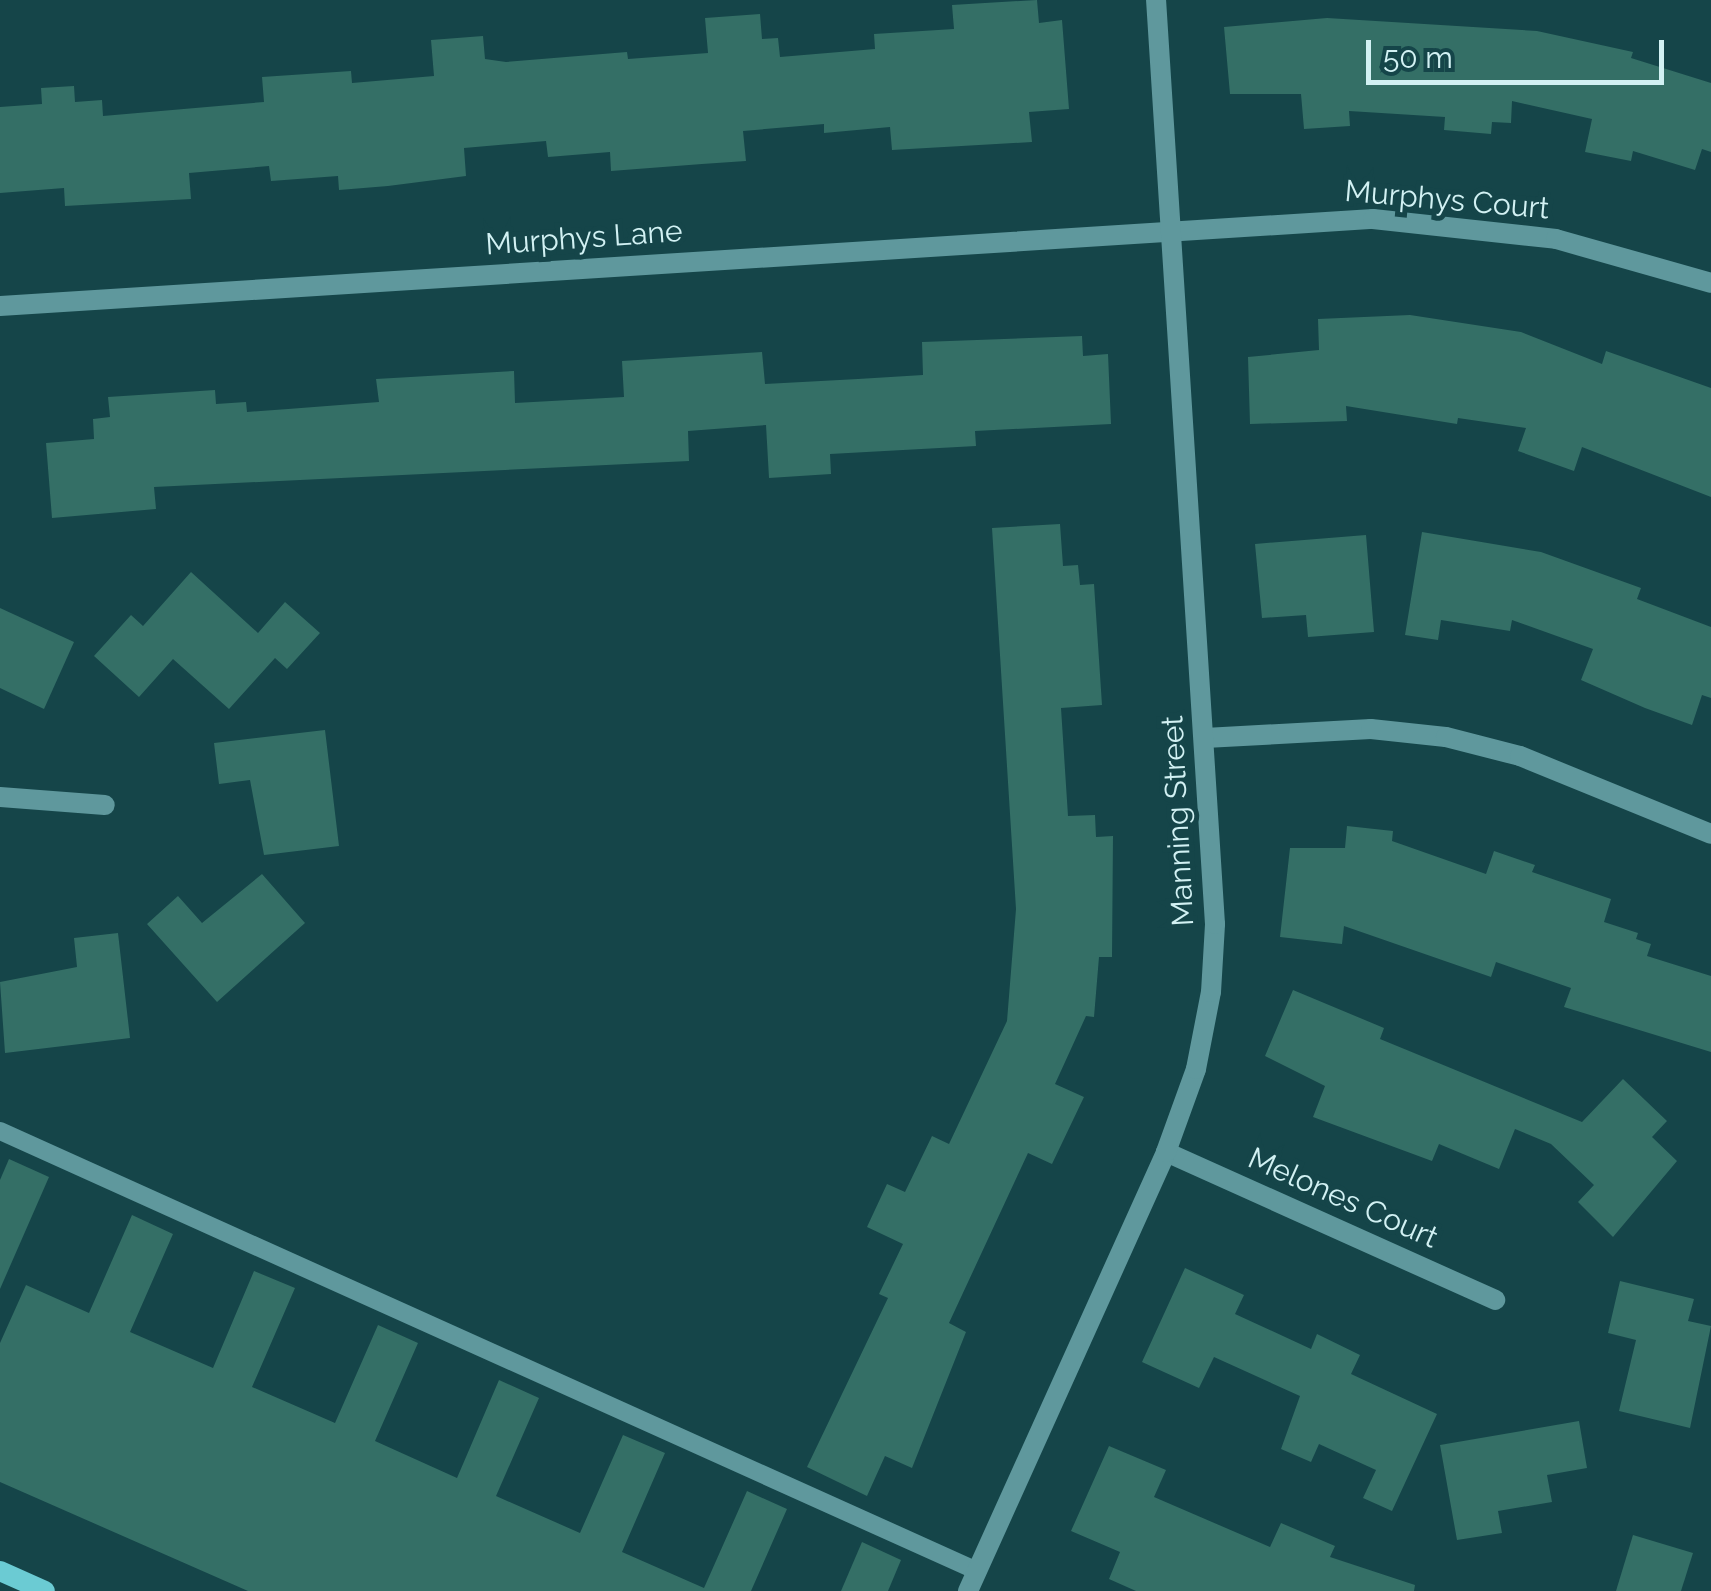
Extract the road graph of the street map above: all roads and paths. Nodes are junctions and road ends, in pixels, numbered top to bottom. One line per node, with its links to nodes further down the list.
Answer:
1 (1156, 0): 2 (street, Manning Street)
2 (1172, 228): 3 (street, Murphys Court); 4 (street, Murphys Lane); 5 (street, Manning Street)
3 (1711, 283)
4 (0, 306)
5 (1205, 738): 8 (street); 10 (street, Manning Street)
6 (0, 797): 7 (street)
7 (105, 806)
8 (1711, 834)
9 (0, 1131): 13 (lane)
10 (1166, 1152): 11 (street, Melones Court); 13 (street, Manning Street)
11 (1496, 1300)
12 (0, 1570): 14 (main road)
13 (977, 1571): 15 (street, Manning Street)
14 (45, 1591)
15 (968, 1591)

